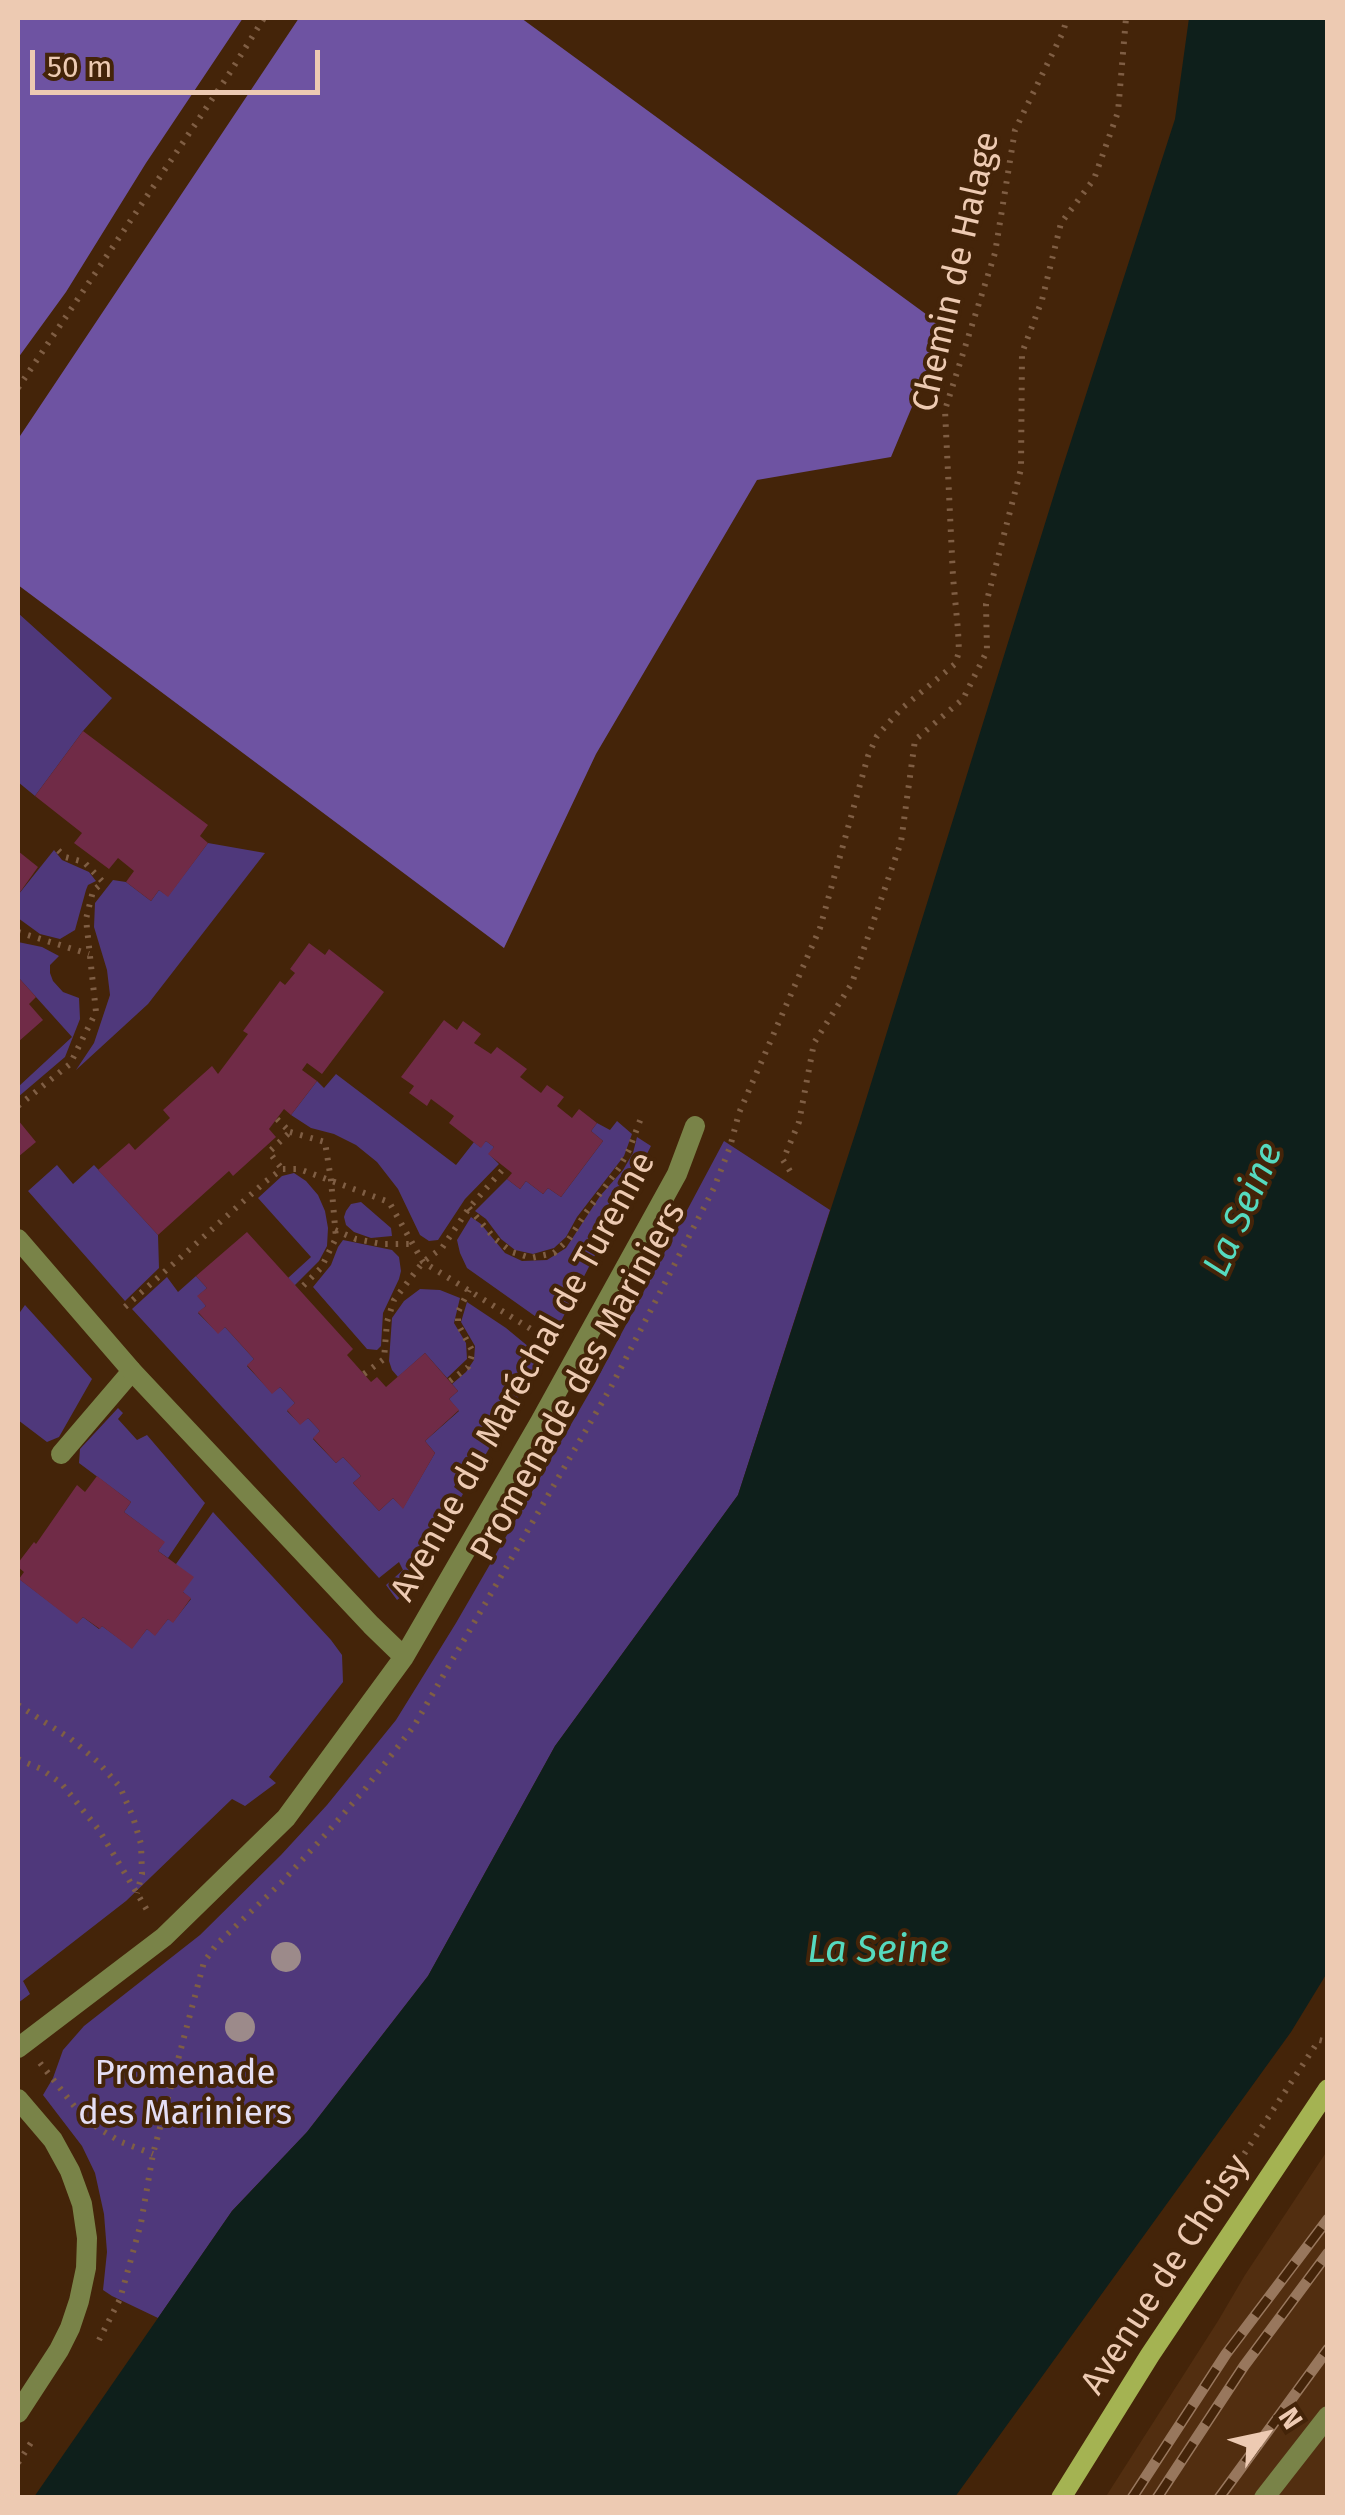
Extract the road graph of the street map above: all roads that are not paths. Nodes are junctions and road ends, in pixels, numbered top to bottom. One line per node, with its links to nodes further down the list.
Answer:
1 (695, 1126): 5 (street, Avenue du Maréchal de Turenne)
2 (18, 1239): 3 (street, Avenue du Maréchal de Turenne)
3 (132, 1370): 4 (street); 5 (street, Avenue du Maréchal de Turenne)
4 (60, 1454)
5 (404, 1657): 6 (street, Avenue du Maréchal de Turenne)
6 (21, 2046)
7 (1328, 2089): 11 (main road, Avenue de Choisy)
8 (18, 2099): 9 (street)
9 (18, 2413)
10 (1328, 2416): 12 (street)
11 (1061, 2498)
12 (1264, 2498)

